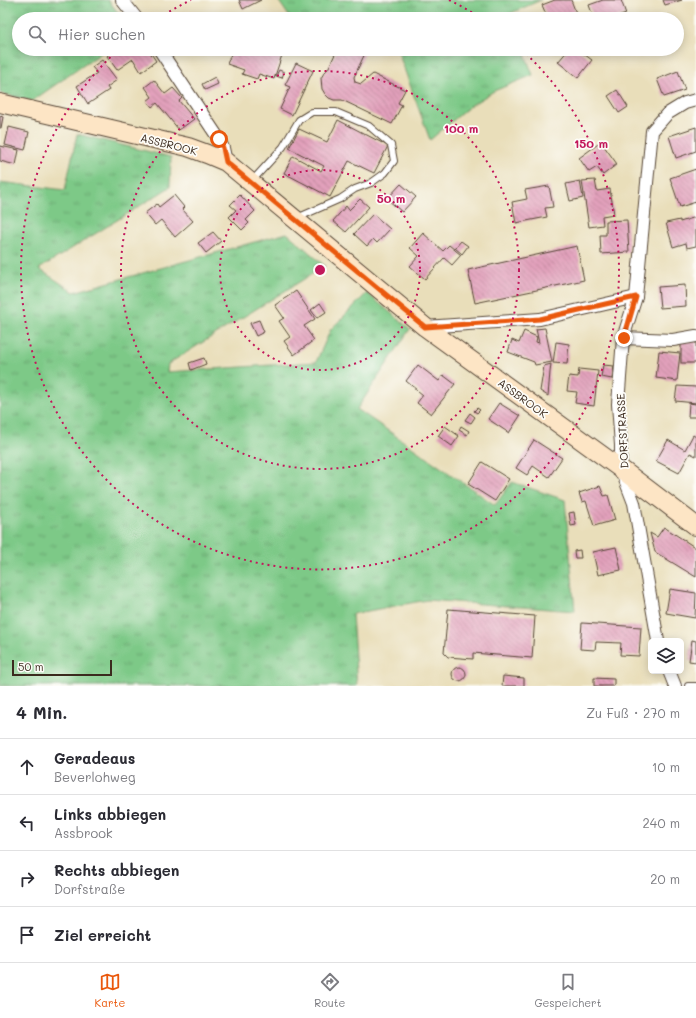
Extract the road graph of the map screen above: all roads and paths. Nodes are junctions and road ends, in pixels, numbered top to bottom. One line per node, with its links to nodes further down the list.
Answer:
1 (122, 0): 2 (street)
2 (131, 12)
3 (163, 56): 6 (street)
4 (696, 100): 9 (street, DORFSTRASSE)
5 (0, 103): 6 (street, ASSBROOK)
6 (226, 162): 7 (street, ASSBROOK)
7 (251, 182): 8 (street, ASSBROOK); 8 (lane)
8 (294, 220): 10 (street, ASSBROOK)
9 (636, 297): 10 (street); 12 (street, DORFSTRASSE)
10 (425, 327): 13 (street, ASSBROOK)
11 (696, 336): 12 (street)
12 (624, 338): 13 (street, DORFSTRASSE)
13 (621, 468): 14 (street, ASSBROOK); 15 (street, DORFSTRASSE)
14 (696, 526)
15 (657, 638)
16 (669, 674): 17 (street)
17 (675, 686)
18 (688, 686): 19 (lane)
19 (696, 686)

